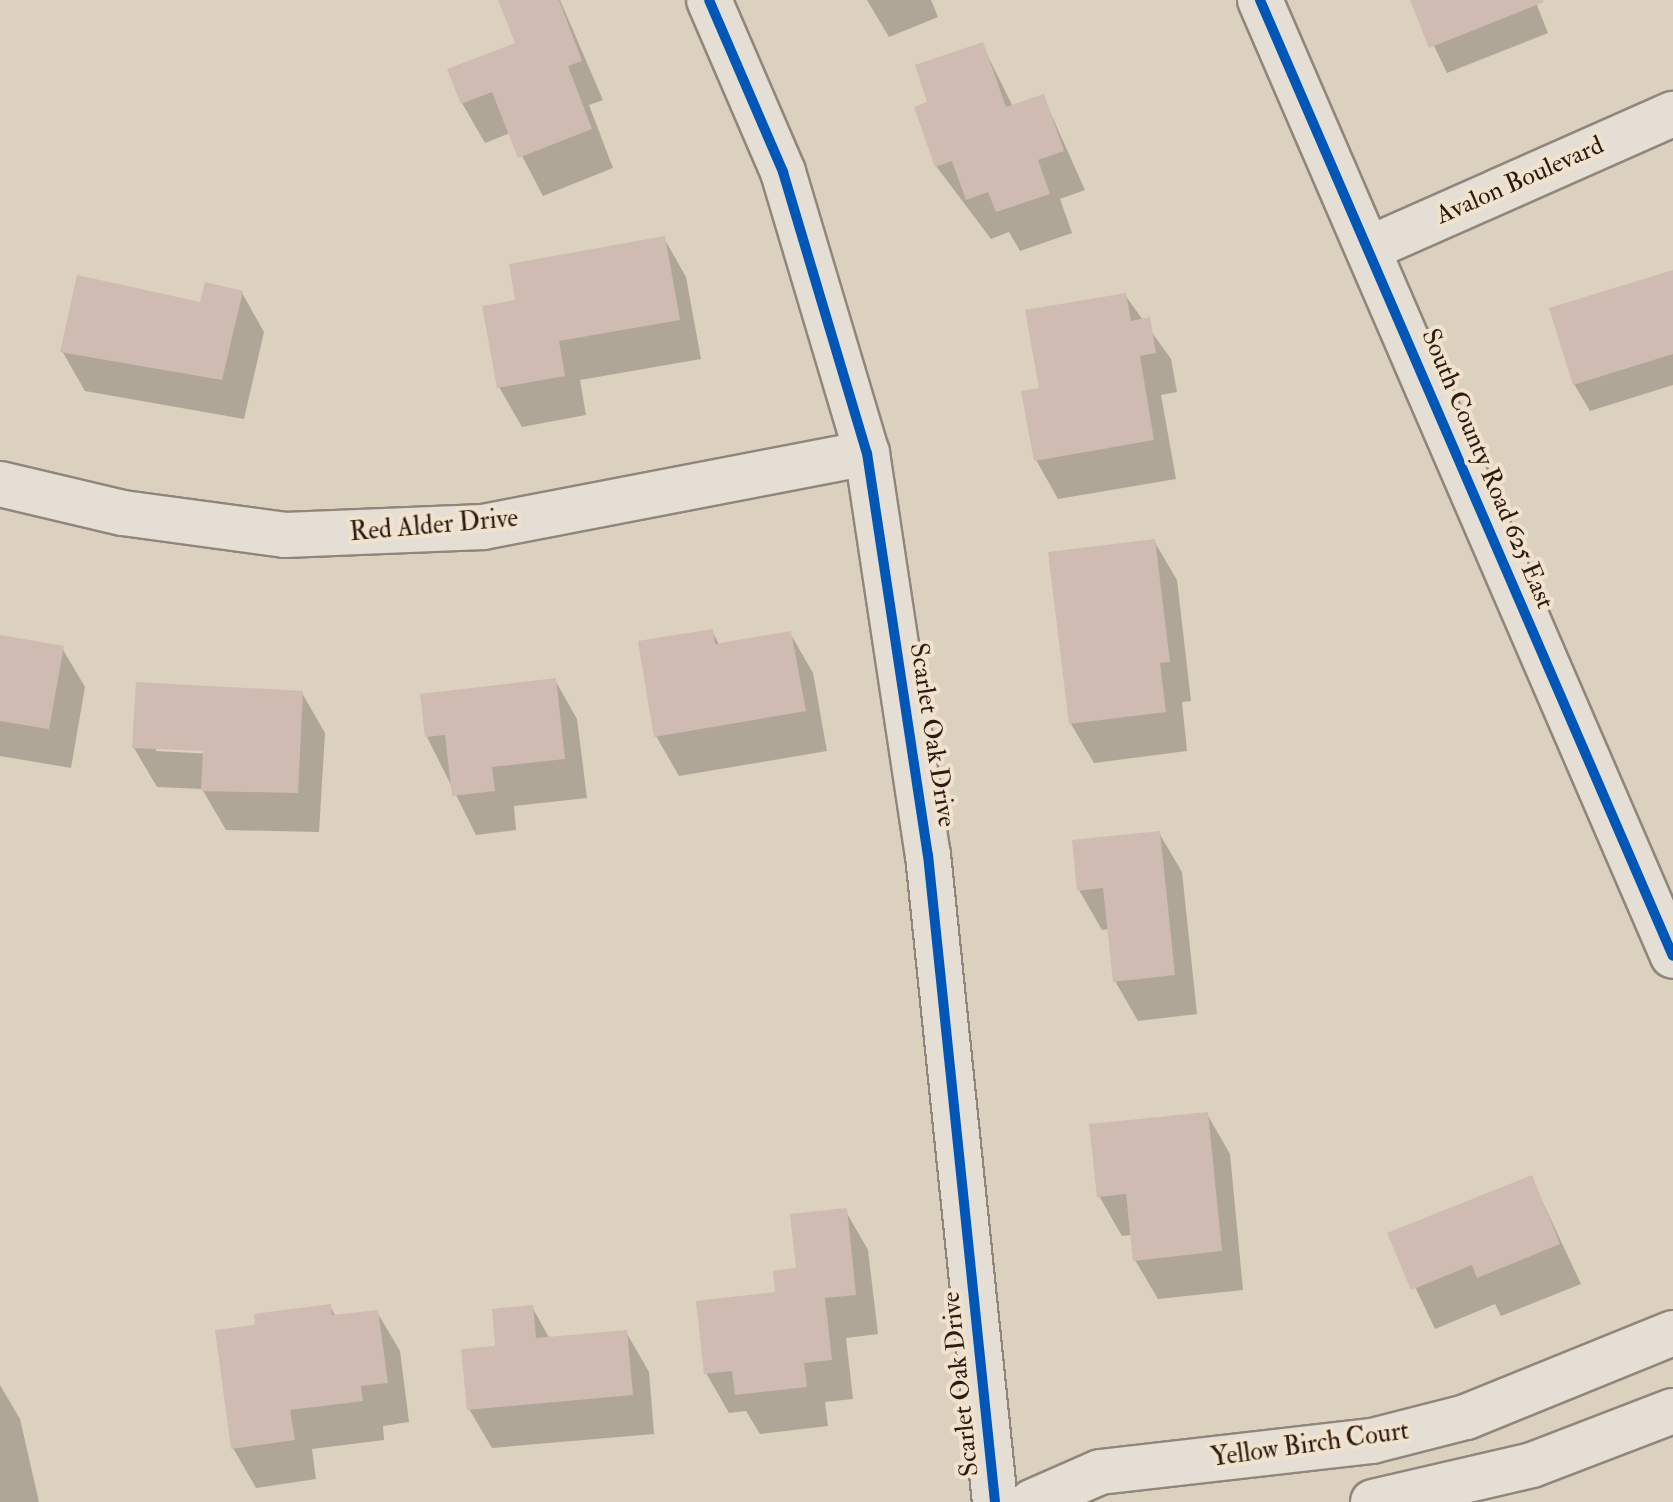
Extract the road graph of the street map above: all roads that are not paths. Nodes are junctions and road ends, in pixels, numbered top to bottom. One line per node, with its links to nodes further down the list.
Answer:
1 (709, 0): 5 (street, Scarlet Oak Drive)
2 (1260, 0): 4 (street, South County Road 625 East)
3 (1673, 114): 4 (street, Avalon Boulevard)
4 (1368, 249): 7 (street, South County Road 625 East)
5 (867, 453): 6 (street, Red Alder Drive); 10 (street, Scarlet Oak Drive)
6 (0, 484)
7 (1673, 956)
8 (1673, 1333): 11 (street, Yellow Birch Court)
9 (1673, 1411): 12 (street)
10 (995, 1502)
11 (1032, 1502)
12 (1373, 1502)

